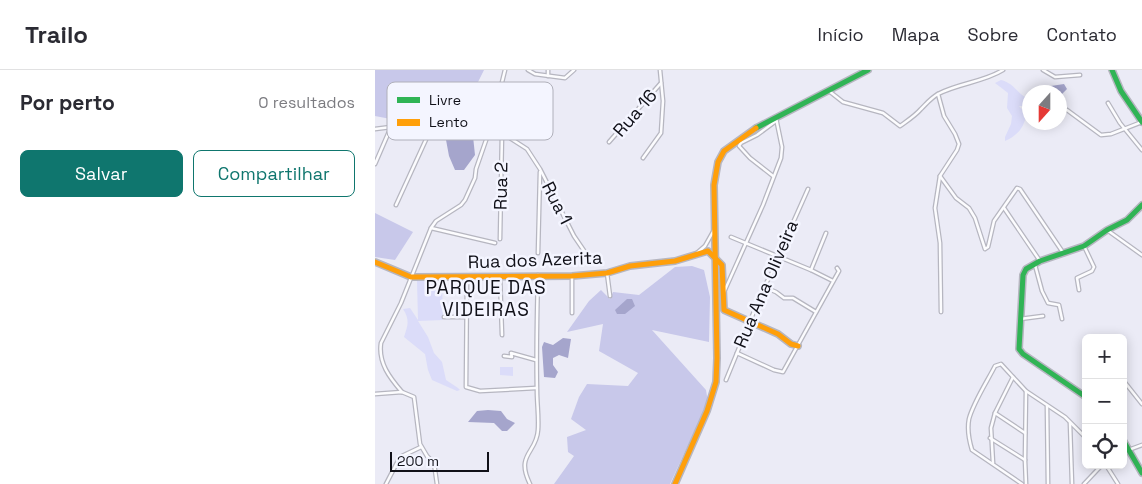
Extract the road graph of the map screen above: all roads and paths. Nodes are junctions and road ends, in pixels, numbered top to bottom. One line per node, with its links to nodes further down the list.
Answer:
1 (529, 70): 10 (street)
2 (548, 70): 10 (street)
3 (574, 70): 10 (street)
4 (660, 70): 11 (street)
5 (868, 70): 12 (street)
6 (1003, 70): 13 (street)
7 (1043, 70): 9 (street)
8 (1111, 70): 17 (street)
9 (1081, 75)
10 (548, 76)
11 (661, 83): 24 (street, Rua 16); 26 (street)
12 (829, 90): 13 (street); 16 (street)
13 (938, 94): 30 (street)
14 (1109, 103): 18 (street)
15 (1067, 110): 18 (street)
16 (776, 119): 29 (street); 29 (street); 36 (street)
17 (1142, 122): 18 (street)
18 (1124, 128): 25 (street)
19 (387, 136): 27 (street)
20 (426, 140): 32 (street)
21 (486, 140): 35 (street)
22 (502, 140): 40 (street, Rua 2)
23 (513, 140): 28 (street, Rua 1)
24 (609, 142)
25 (1142, 150)
26 (643, 158)
27 (375, 164)
28 (540, 169): 44 (street, Rua 1); 50 (street, Rua 1)
29 (773, 176): 42 (street)
30 (940, 176): 34 (street); 67 (street)
31 (808, 189): 49 (street, Rua Ana Oliveira)
32 (396, 205)
33 (1142, 205): 37 (street)
34 (1004, 208): 46 (street); 52 (street)
35 (431, 228): 41 (street); 60 (street)
36 (714, 228): 45 (street); 48 (street)
37 (1107, 230): 43 (street); 47 (street)
38 (826, 233): 54 (street)
39 (731, 238): 42 (street)
40 (500, 239)
41 (495, 243)
42 (745, 243): 49 (street); 64 (street)
43 (1084, 246): 46 (street); 63 (street)
44 (538, 253)
45 (696, 254): 48 (street); 55 (street, Rua dos Azerita)
46 (1064, 254): 52 (street)
47 (1142, 255)
48 (715, 257): 64 (street); 108 (street)
49 (781, 258): 54 (street); 62 (street, Rua Ana Oliveira)
50 (591, 261)
51 (375, 262): 60 (street, Rua dos Azerita)
52 (1037, 262): 72 (street); 73 (street)
53 (837, 268): 61 (street)
54 (811, 270): 61 (street)
55 (607, 273): 59 (street, Rua dos Azerita); 65 (street)
56 (467, 276): 57 (street, Rua dos Azerita); 60 (street, Rua dos Azerita); 71 (street)
57 (500, 276): 58 (street, Rua dos Azerita); 75 (street)
58 (537, 276): 59 (street, Rua dos Azerita); 79 (street)
59 (572, 276): 68 (street)
60 (411, 277): 85 (street)
61 (834, 281): 66 (street)
62 (764, 287): 66 (street); 74 (street, Rua Ana Oliveira)
63 (1079, 290)
64 (723, 295): 74 (street)
65 (610, 296)
66 (816, 312): 76 (street)
67 (941, 312)
68 (572, 313)
69 (1043, 316): 72 (street)
70 (444, 317): 71 (street)
71 (466, 317): 83 (street)
72 (1020, 319): 87 (street)
73 (1062, 319)
74 (749, 322): 76 (street); 77 (street, Rua Ana Oliveira)
75 (502, 335)
76 (798, 346): 77 (street)
77 (737, 353): 81 (street, Rua Ana Oliveira)
78 (504, 356): 79 (street)
79 (536, 360): 83 (street)
80 (1013, 377): 84 (street); 90 (street); 100 (street)
81 (726, 380)
82 (1127, 385): 88 (street)
83 (537, 388): 107 (street)
84 (1026, 391): 89 (street); 92 (street)
85 (402, 392): 86 (street); 97 (street)
86 (375, 394)
87 (1082, 394)
88 (1142, 404)
89 (1047, 406): 91 (street); 111 (street)
90 (995, 413): 92 (street); 94 (street)
91 (1070, 423): 93 (street); 112 (street)
92 (1026, 433): 99 (street)
93 (1082, 434)
94 (991, 438): 99 (street); 100 (street)
95 (1142, 445): 98 (street)
96 (1127, 446): 98 (street)
97 (421, 447): 105 (street); 106 (street)
98 (1129, 449): 103 (street)
99 (1025, 460): 110 (street)
100 (993, 463): 109 (street)
101 (1100, 469): 113 (street)
102 (1107, 469): 104 (street)
103 (1142, 473)
104 (1117, 483)
105 (386, 484)
106 (437, 484)
107 (530, 484)
108 (675, 484)
109 (1022, 484)
110 (1026, 484)
111 (1048, 484)
112 (1072, 484)
113 (1084, 484)

